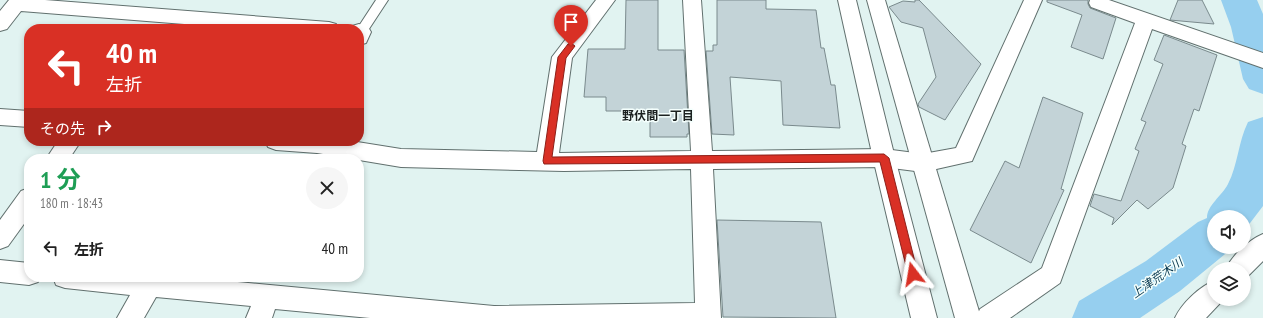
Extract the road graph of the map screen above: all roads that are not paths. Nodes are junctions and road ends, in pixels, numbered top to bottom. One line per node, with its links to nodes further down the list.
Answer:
1 (382, 0): 11 (lane)
2 (606, 0): 18 (street)
3 (692, 0): 17 (street)
4 (847, 0): 16 (street)
5 (876, 0): 19 (street)
6 (1033, 0): 19 (street)
7 (1099, 0): 8 (street)
8 (1146, 20): 12 (street); 34 (street)
9 (0, 24): 10 (street)
10 (266, 24)
11 (364, 28)
12 (1263, 61)
13 (0, 116): 14 (street)
14 (24, 118)
15 (334, 146): 18 (street)
16 (884, 158): 17 (street); 19 (street); 32 (street)
17 (702, 160): 18 (street); 30 (street)
18 (547, 161)
19 (923, 163): 33 (street)
20 (24, 205): 21 (street)
21 (0, 239)
22 (1263, 245): 23 (street)
23 (1245, 262)
24 (0, 271): 25 (street)
25 (24, 273)
26 (118, 282): 27 (street)
27 (149, 285): 29 (street); 31 (street)
28 (1207, 300): 35 (street)
29 (263, 307): 30 (street)
30 (708, 317)
31 (130, 318)
32 (924, 318)
33 (968, 318)
34 (989, 318)
35 (1188, 318)

